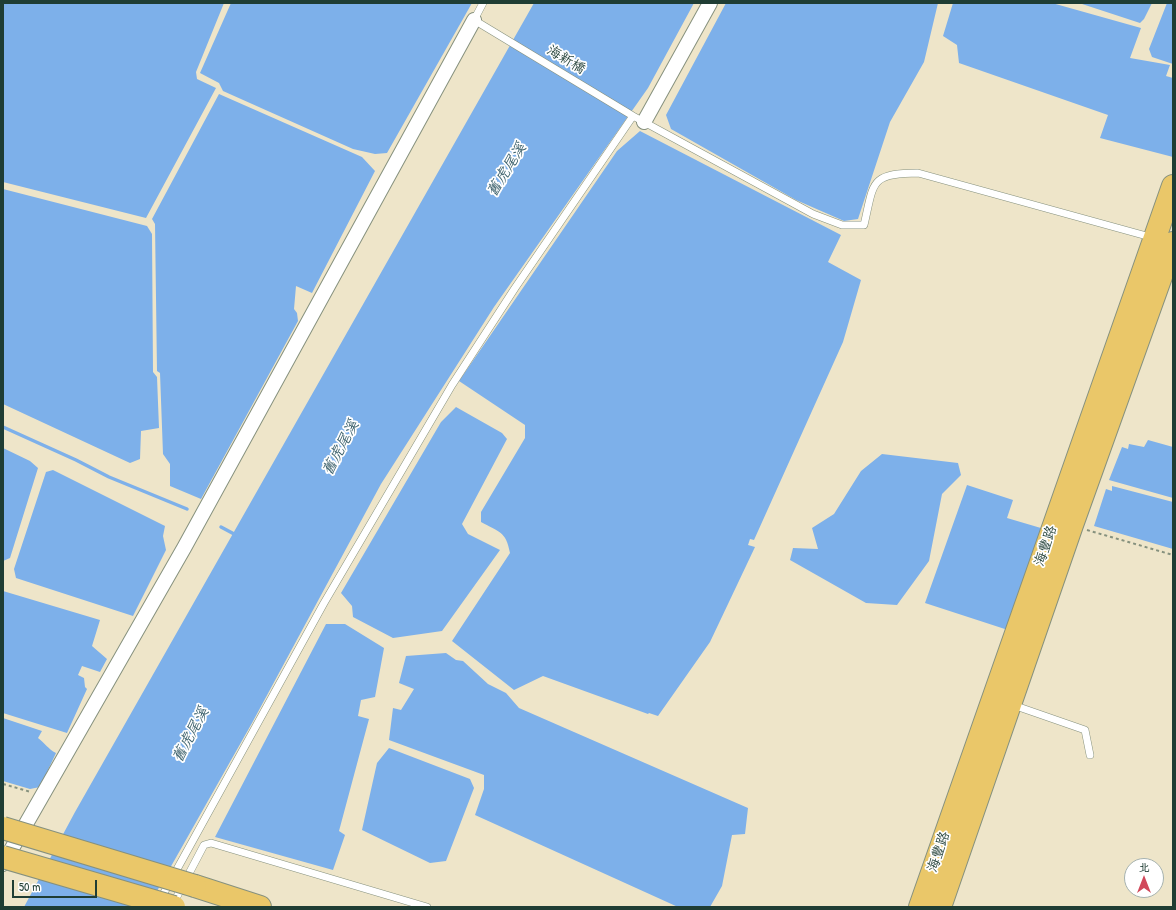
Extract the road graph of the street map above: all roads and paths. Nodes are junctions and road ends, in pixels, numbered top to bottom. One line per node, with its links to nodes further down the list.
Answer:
1 (483, 3): 3 (lane)
2 (710, 3): 4 (street)
3 (474, 20): 4 (lane, 海新橋); 13 (street)
4 (639, 119): 6 (lane, 海新橋); 18 (lane)
5 (1173, 186): 6 (main road, 海豐路)
6 (1166, 242): 7 (main road, 海豐路); 24 (main road, 海豐路)
7 (1166, 284): 8 (main road, 海豐路)
8 (1072, 525): 9 (path); 10 (main road, 海豐路)
9 (1173, 555)
10 (1011, 704): 11 (lane); 25 (main road, 海豐路)
11 (1090, 755)
12 (3, 784): 13 (path)
13 (42, 795): 16 (street)
14 (3, 828): 17 (main road, bridge)
15 (3, 857): 20 (main road, bridge)
16 (3, 864)
17 (225, 896): 21 (main road); 22 (main road)
18 (156, 907)
19 (171, 907): 23 (lane)
20 (174, 907)
21 (260, 907)
22 (277, 907)
23 (427, 907)
24 (920, 907)
25 (940, 907)

